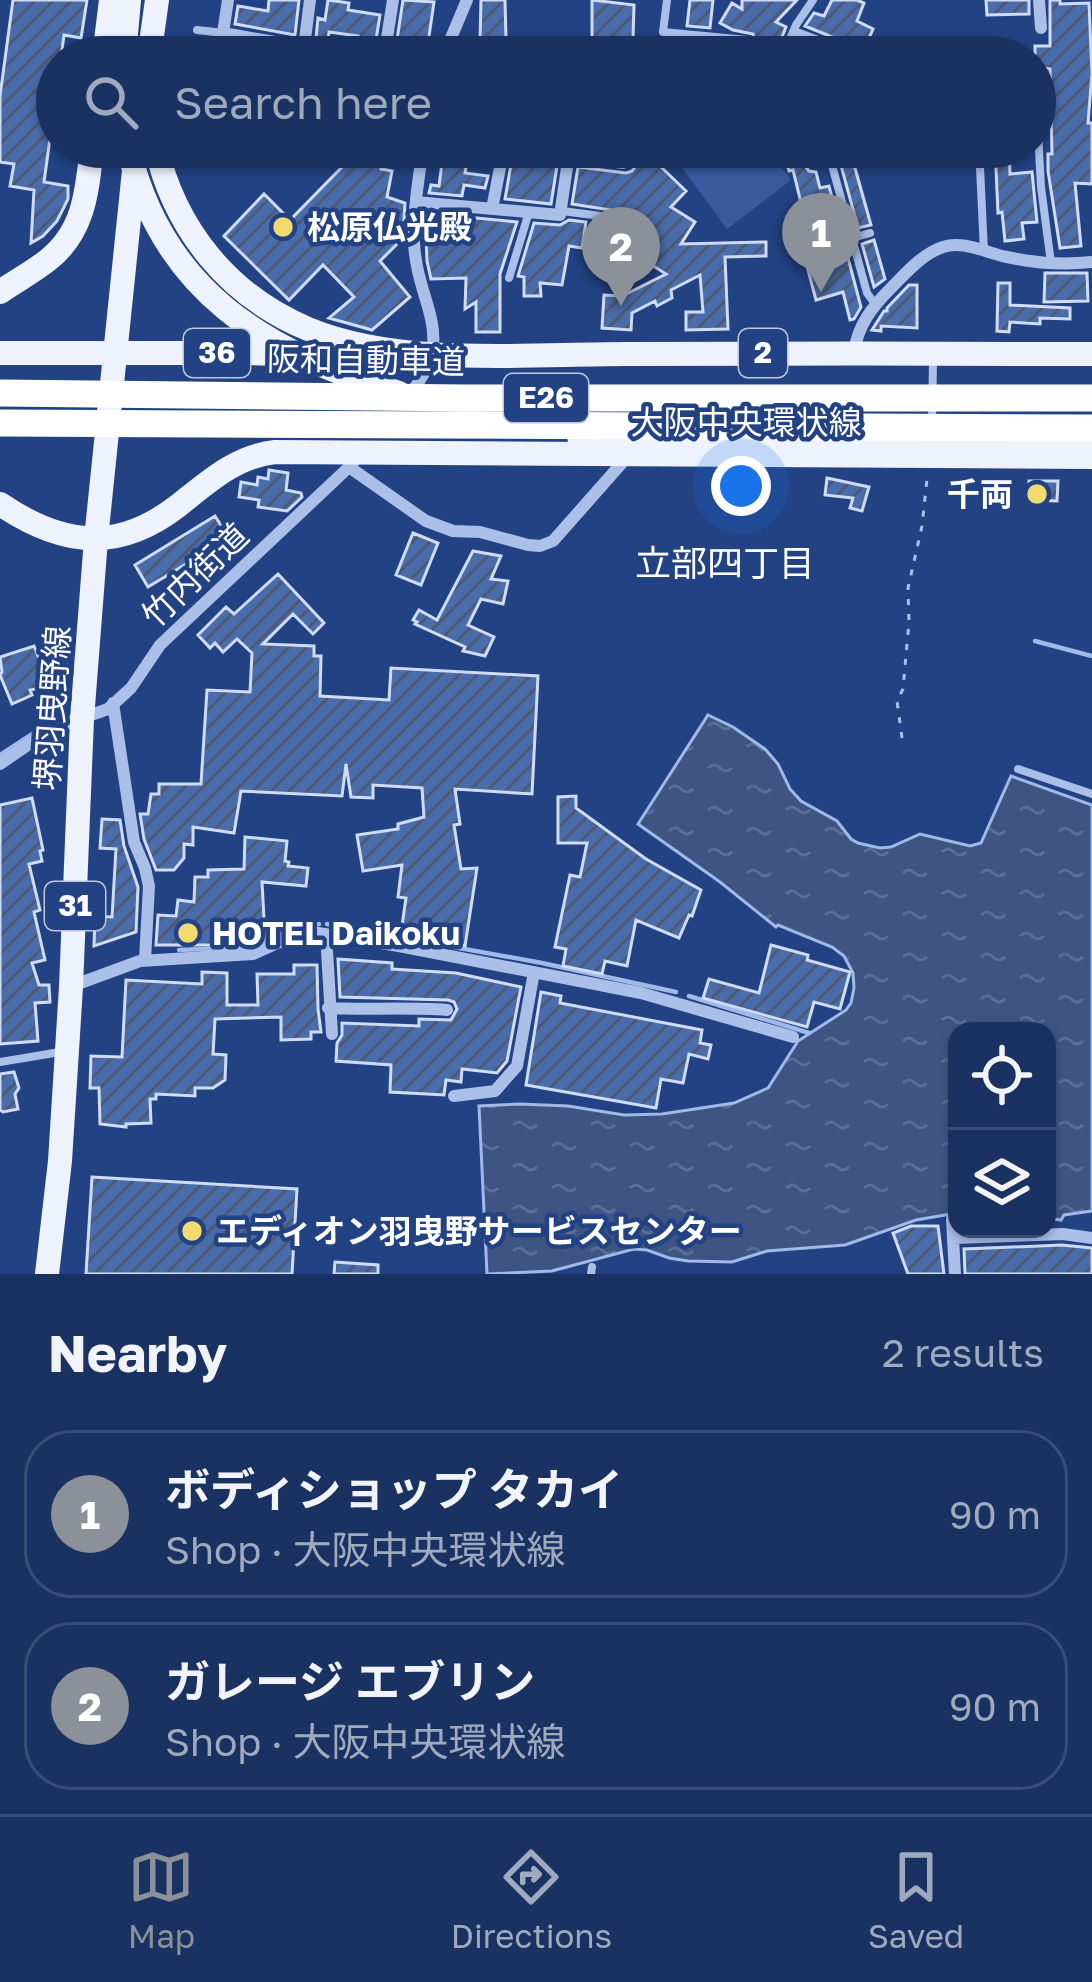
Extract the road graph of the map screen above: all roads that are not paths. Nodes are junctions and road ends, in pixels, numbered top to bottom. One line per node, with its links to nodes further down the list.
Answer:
1 (111, 0): 15 (main road)
2 (129, 0): 16 (main road)
3 (159, 0): 17 (main road)
4 (228, 0): 14 (street)
5 (310, 0): 20 (street)
6 (393, 0): 21 (street)
7 (467, 0): 22 (street)
8 (667, 0): 23 (lane)
9 (813, 0): 13 (lane)
10 (1039, 0): 11 (street)
11 (1041, 28)
12 (196, 30): 14 (lane)
13 (794, 31): 24 (lane); 25 (lane)
14 (223, 33): 18 (lane); 19 (street)
15 (107, 36)
16 (126, 36)
17 (155, 36)
18 (223, 36)
19 (236, 36)
20 (305, 36)
21 (387, 36)
22 (452, 36)
23 (705, 36)
24 (792, 36)
25 (808, 36)
26 (89, 168): 47 (main road)
27 (130, 168): 51 (main road, 堺羽曳野線)
28 (134, 168): 59 (main road, 大阪中央環状線, bridge)
29 (163, 168): 53 (main road, 大阪中央環状線 / 2)
30 (420, 168): 36 (street)
31 (500, 168): 37 (street)
32 (566, 168): 38 (street)
33 (833, 168): 42 (lane)
34 (980, 168): 43 (lane)
35 (1040, 168): 45 (lane)
36 (416, 202): 37 (street); 53 (street)
37 (492, 209): 39 (street)
38 (560, 211): 39 (street); 40 (lane)
39 (529, 212): 46 (lane)
40 (608, 217)
41 (870, 233): 42 (lane)
42 (852, 238): 48 (lane)
43 (984, 251): 45 (street); 48 (street)
44 (1092, 262): 45 (street)
45 (1051, 263)
46 (509, 278)
47 (0, 292)
48 (875, 304): 49 (street)
49 (854, 352): 52 (main road, 大阪中央環状線 / 2); 53 (main road, 大阪中央環状線 / 2)
50 (0, 353): 51 (main road, 36)
51 (113, 353): 53 (main road, 36); 65 (main road, 堺羽曳野線)
52 (934, 353): 54 (main road, 大阪中央環状線 / 2); 63 (lane)
53 (434, 354): 62 (street, 竹内街道)
54 (1092, 354)
55 (0, 393): 56 (highway, 阪和自動車道 / E26, bridge)
56 (1092, 398)
57 (0, 423): 58 (highway, 阪和自動車道 / E26, bridge)
58 (1092, 428)
59 (1092, 443)
60 (629, 455): 62 (main road, 大阪中央環状線); 62 (street); 63 (main road, 大阪中央環状線)
61 (1092, 457): 63 (main road, 大阪中央環状線)
62 (356, 459): 65 (main road, 大阪中央環状線); 66 (street, 竹内街道)
63 (930, 464)
64 (0, 504): 65 (main road, 大阪中央環状線)
65 (96, 538): 67 (main road, 堺羽曳野線 / 31)
66 (113, 704): 67 (street, 竹内街道); 72 (street)
67 (82, 719): 68 (street, 竹内街道); 74 (main road, 堺羽曳野線 / 31)
68 (0, 764)
69 (1018, 769): 70 (lane)
70 (1092, 794)
71 (326, 934): 72 (street); 73 (street); 75 (street)
72 (145, 960): 74 (street)
73 (534, 972): 78 (street); 81 (street)
74 (71, 987): 79 (main road, 堺羽曳野線 / 31)
75 (328, 1008): 76 (street); 77 (street)
76 (447, 1010)
77 (332, 1034)
78 (793, 1037)
79 (67, 1052): 80 (lane); 85 (main road, 堺羽曳野線 / 31)
80 (0, 1062)
81 (454, 1096)
82 (1056, 1234): 84 (street)
83 (953, 1238): 86 (street)
84 (1092, 1238)
85 (47, 1274)
86 (955, 1274)

